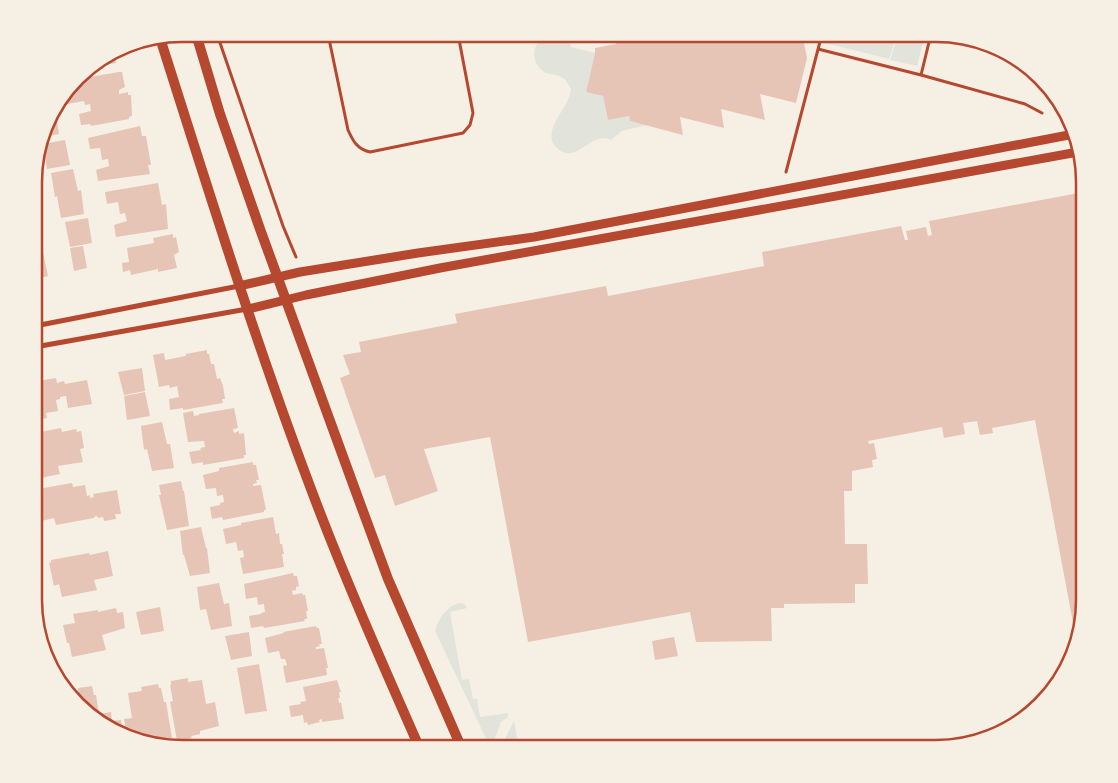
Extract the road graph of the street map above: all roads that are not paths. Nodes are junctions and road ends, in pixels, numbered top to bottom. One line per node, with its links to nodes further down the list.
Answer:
1 (198, 42): 5 (main road)
2 (162, 44): 6 (main road)
3 (1067, 135): 5 (street)
4 (1073, 153): 7 (street)
5 (277, 278): 6 (street); 7 (main road)
6 (240, 286): 8 (main road); 9 (street)
7 (286, 300): 8 (street); 12 (main road)
8 (248, 309): 10 (street); 11 (main road)
9 (43, 324)
10 (43, 347)
11 (416, 740)
12 (458, 740)

